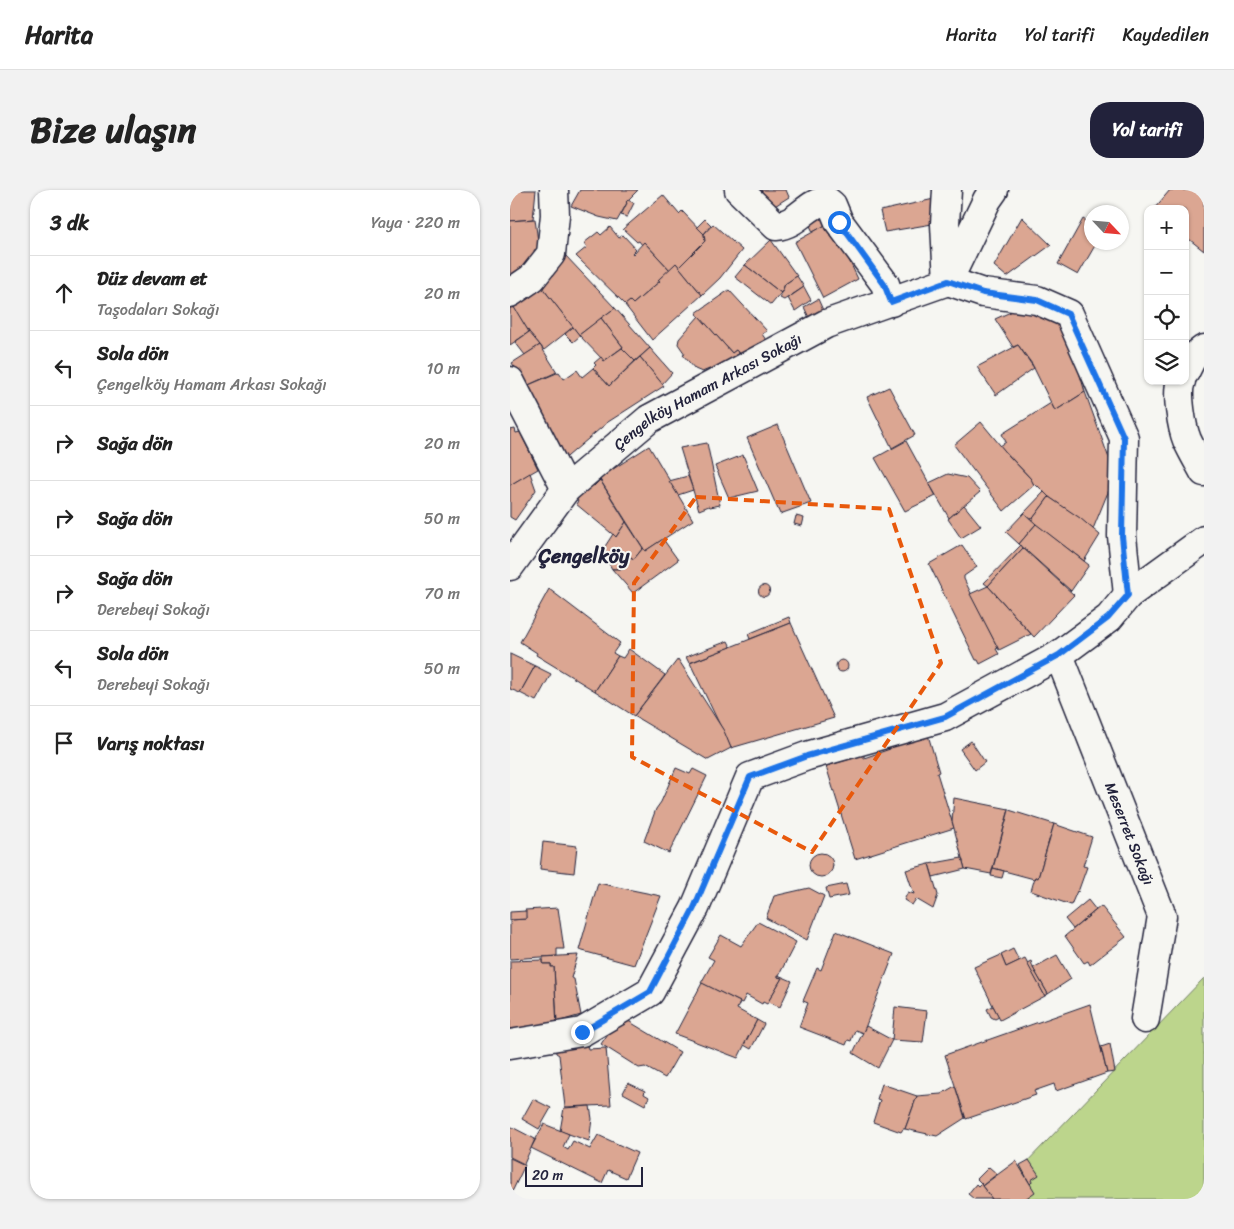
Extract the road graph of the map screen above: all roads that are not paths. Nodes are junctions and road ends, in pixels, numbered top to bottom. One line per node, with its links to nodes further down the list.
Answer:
1 (554, 190): 6 (street)
2 (739, 190): 7 (street)
3 (946, 190): 5 (street)
4 (994, 190): 5 (street)
5 (948, 281): 7 (street, Çengelköy Hamam Arkası Sokağı); 16 (street)
6 (510, 293)
7 (891, 302): 13 (street, Çengelköy Hamam Arkası Sokağı)
8 (1204, 349): 9 (street)
9 (1189, 364)
10 (510, 381): 13 (street)
11 (1180, 385): 12 (street)
12 (1204, 472)
13 (566, 489): 15 (street, Çengelköy Hamam Arkası Sokağı)
14 (1204, 540): 16 (street)
15 (510, 566)
16 (1128, 595): 17 (street)
17 (1059, 655): 18 (street, Meserret Sokağı); 19 (street)
18 (1145, 1019)
19 (510, 1044)

